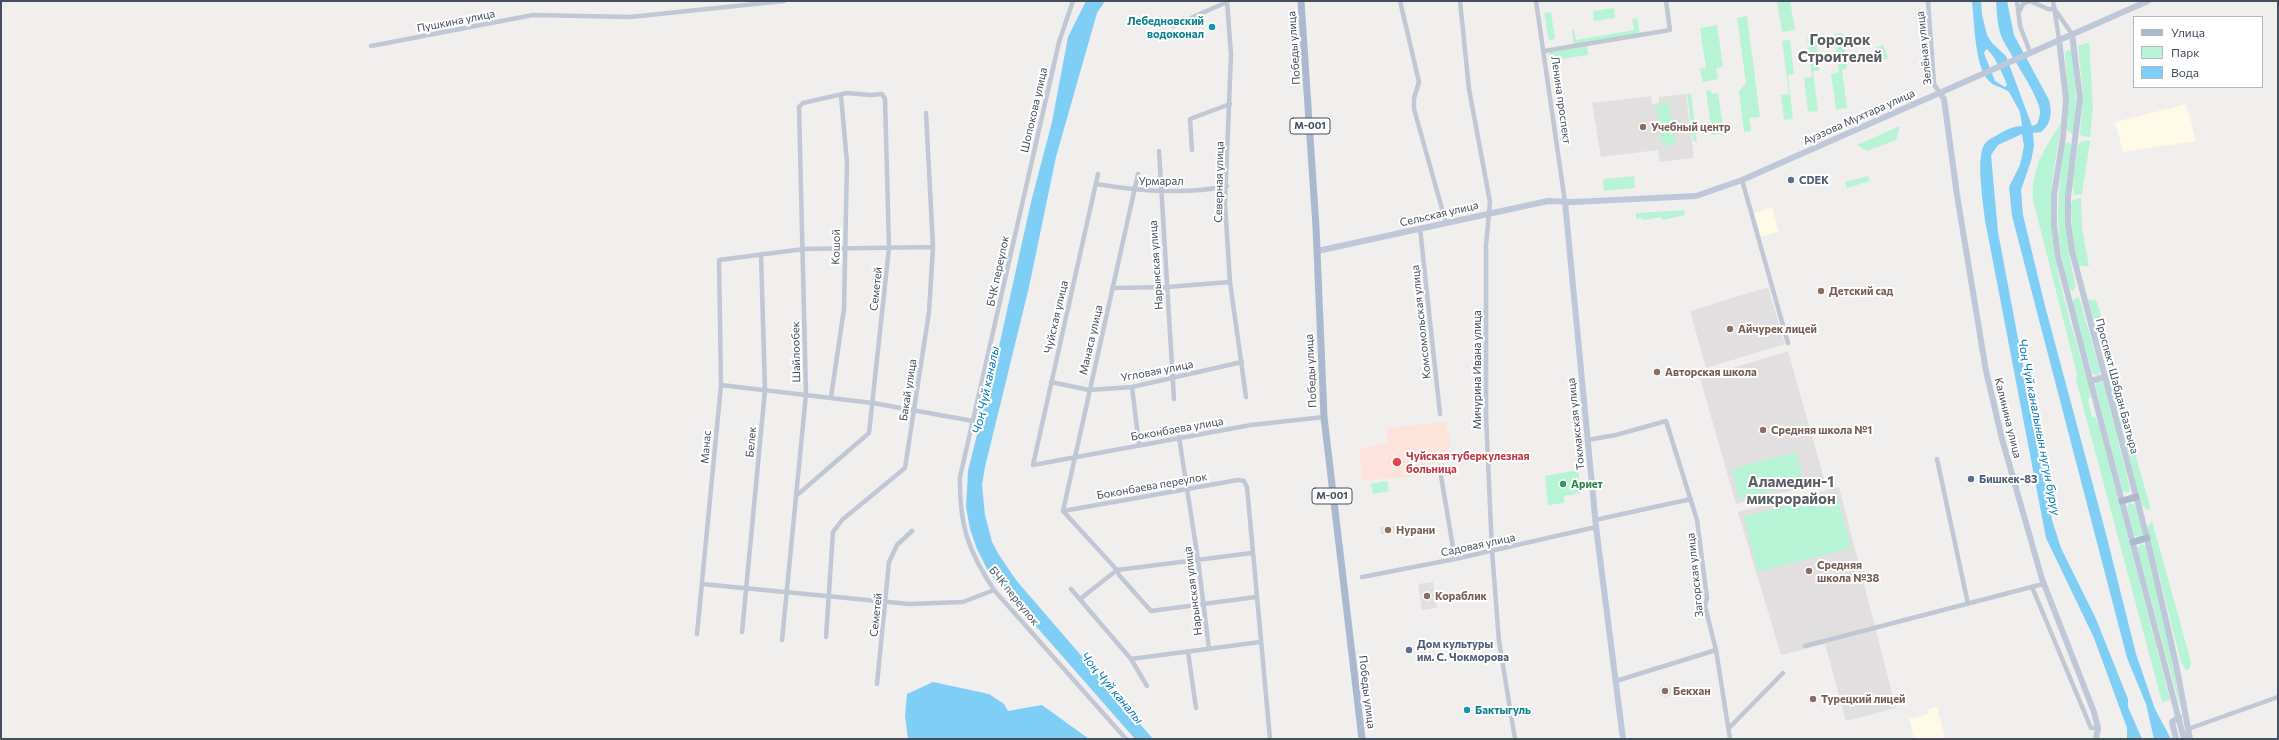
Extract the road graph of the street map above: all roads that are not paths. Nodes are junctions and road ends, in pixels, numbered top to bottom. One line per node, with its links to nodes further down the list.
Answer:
1 (784, 1): 18 (street, Пушкина улица)
2 (1073, 1): 39 (street, Шопокова улица)
3 (1301, 1): 45 (main road, Победы улица / М-001)
4 (1400, 1): 38 (street)
5 (1460, 1): 37 (street, Мичурина Ивана улица)
6 (1536, 1): 19 (street, Ленина проспект)
7 (1666, 1): 19 (street)
8 (1928, 1): 21 (street, Зелёная улица)
9 (2017, 1): 14 (street)
10 (2053, 1): 13 (street)
11 (2148, 1): 16 (main road, Ауэзова Мухтара улица)
12 (1227, 2): 15 (street, Северная улица); 23 (street, Северная улица)
13 (2055, 9): 14 (street); 16 (street); 17 (street)
14 (2018, 13): 20 (street)
15 (1173, 26)
16 (2072, 34): 17 (main road, Ауэзова Мухтара улица); 26 (main road, Проспект Шабдан Баатыра)
17 (2059, 39): 20 (main road, Ауэзова Мухтара улица); 25 (main road)
18 (371, 46)
19 (1544, 51): 36 (street, Ленина проспект)
20 (2029, 53): 21 (main road, Ауэзова Мухтара улица)
21 (1939, 92): 31 (main road, Ауэзова Мухтара улица); 96 (main road, Калинина улица)
22 (841, 96): 42 (street, Семетей); 43 (street, Шайлообек); 44 (street, Кошой)
23 (1230, 104): 27 (street); 33 (street, Северная улица)
24 (926, 113): 41 (street, Бакай улица)
25 (2063, 137): 26 (main road); 51 (main road)
26 (2076, 139): 50 (main road, Проспект Шабдан Баатыра)
27 (1192, 150)
28 (1159, 151): 35 (street, Нарынская улица)
29 (1098, 174): 32 (street, Чуйская улица)
30 (1138, 174): 34 (street, Манаса улица)
31 (1742, 180): 36 (main road, Ауэзова Мухтара улица); 52 (street)
32 (1096, 184): 34 (street, Урмарал); 57 (street, Чуйская улица)
33 (1227, 186): 35 (street, Урмарал); 47 (street, Северная улица)
34 (1134, 190): 35 (street, Урмарал); 49 (street, Манаса улица)
35 (1160, 190): 48 (street, Нарынская улица)
36 (1565, 202): 37 (main road, Сельская улица); 72 (main road, Токмакская улица)
37 (1489, 212): 38 (main road, Сельская улица); 89 (street, Мичурина Ивана улица)
38 (1446, 223): 40 (main road, Сельская улица)
39 (1017, 225): 70 (street, БЧК переулок)
40 (1420, 228): 45 (main road, Сельская улица); 68 (street, Комсомольская улица)
41 (933, 247): 42 (street); 67 (street, Бакай улица)
42 (889, 248): 44 (street); 66 (street, Семетей)
43 (804, 249): 44 (street); 46 (street); 62 (street, Шайлообек)
44 (845, 250): 64 (street, Кошой)
45 (1317, 251): 69 (main road, Победы улица / М-001)
46 (761, 254): 58 (street, Манас); 60 (street, Белек)
47 (1230, 282): 48 (street); 53 (street, Северная улица)
48 (1167, 287): 49 (street); 55 (street, Нарынская улица)
49 (1112, 288): 61 (street, Манаса улица)
50 (2082, 295): 51 (main road); 54 (main road, Проспект Шабдан Баатыра)
51 (2068, 296): 56 (main road)
52 (1788, 343)
53 (1242, 362): 55 (street, Угловая улица); 63 (street, Северная улица)
54 (2105, 377): 56 (main road); 80 (main road, Проспект Шабдан Баатыра)
55 (1171, 378): 59 (street, Угловая улица); 65 (street, Нарынская улица)
56 (2091, 381): 82 (main road)
57 (1051, 382): 61 (street, Угловая улица); 76 (street, Чуйская улица)
58 (721, 385): 60 (street); 95 (street, Манас)
59 (1132, 387): 61 (street, Угловая улица); 73 (street)
60 (765, 390): 62 (street); 97 (street, Белек)
61 (1089, 390): 74 (street, Манаса улица)
62 (806, 394): 64 (street); 79 (street, Шайлообек)
63 (1246, 396)
64 (831, 397): 66 (street)
65 (1174, 399)
66 (873, 403): 67 (street); 79 (street, Семетей)
67 (914, 409): 70 (street); 102 (street, Бакай улица)
68 (1440, 414)
69 (1324, 417): 71 (street, Боконбаева улица); 130 (main road, Победы улица / М-001)
70 (973, 421): 101 (street, БЧК переулок)
71 (1180, 437): 73 (street, Боконбаева улица); 78 (street, Нарынская улица)
72 (1587, 440): 81 (street, Загорская улица); 84 (main road, Токмакская улица)
73 (1139, 445): 74 (street, Боконбаева улица)
74 (1076, 457): 76 (street, Боконбаева улица); 83 (street, Манаса улица)
75 (1937, 459): 107 (street)
76 (1033, 465)
77 (1441, 476): 91 (street)
78 (1188, 487): 83 (street, Боконбаева переулок); 90 (street, Боконбаева переулок); 92 (street, Нарынская улица)
79 (796, 496): 100 (street, Шайлообек)
80 (2136, 497): 82 (main road); 87 (main road, Проспект Шабдан Баатыра)
81 (1691, 499): 84 (street); 115 (street, Загорская улица)
82 (2122, 501): 88 (main road)
83 (1063, 511): 93 (street)
84 (1595, 520): 85 (main road, Токмакская улица)
85 (1596, 527): 89 (street, Садовая улица); 119 (main road, Токмакская улица)
86 (912, 531): 105 (street, Семетей)
87 (2147, 538): 88 (main road); 127 (main road, Проспект Шабдан Баатыра)
88 (2133, 542): 124 (main road)
89 (1492, 551): 91 (street, Садовая улица); 131 (street, Мичурина Ивана улица)
90 (1252, 553): 92 (street); 103 (street)
91 (1455, 559): 94 (street, Садовая улица)
92 (1198, 560): 93 (street); 106 (street, Нарынская улица)
93 (1118, 572): 104 (street); 106 (street)
94 (1362, 577)
95 (702, 584): 97 (street); 109 (street, Манас)
96 (2044, 584): 98 (street); 126 (main road, Калинина улица)
97 (746, 587): 100 (street); 108 (street, Белек)
98 (2032, 587): 107 (street); 126 (street)
99 (1071, 589): 104 (street)
100 (786, 590): 102 (street); 111 (street, Шайлообек)
101 (994, 590): 105 (street); 128 (street, БЧК переулок)
102 (829, 596): 105 (street); 110 (street, Бакай улица)
103 (1256, 598): 106 (street); 112 (street)
104 (1080, 600): 117 (street)
105 (886, 602): 120 (street, Семетей)
106 (1203, 604): 114 (street, Нарынская улица)
107 (1968, 604): 113 (street)
108 (742, 632)
109 (697, 634)
110 (826, 637)
111 (782, 640)
112 (1260, 642): 114 (street); 129 (street)
113 (1805, 646)
114 (1208, 649): 116 (street)
115 (1716, 650): 119 (street); 125 (street, Загорская улица)
116 (1188, 652): 117 (street); 123 (street)
117 (1131, 659): 121 (street)
118 (1783, 673): 125 (street)
119 (1616, 681): 132 (main road, Токмакская улица)
120 (877, 684)
121 (1147, 686)
122 (2278, 697): 127 (street)
123 (1196, 708)
124 (2179, 717): 135 (main road); 136 (main road)
125 (1729, 728): 133 (street, Загорская улица)
126 (2098, 728): 134 (main road, Калинина улица)
127 (2188, 729): 137 (main road, Проспект Шабдан Баатыра)
128 (1126, 739)
129 (1270, 739)
130 (1362, 739)
131 (1515, 739)
132 (1623, 739)
133 (1730, 739)
134 (2096, 739)
135 (2176, 739)
136 (2184, 739)
137 (2190, 739)

